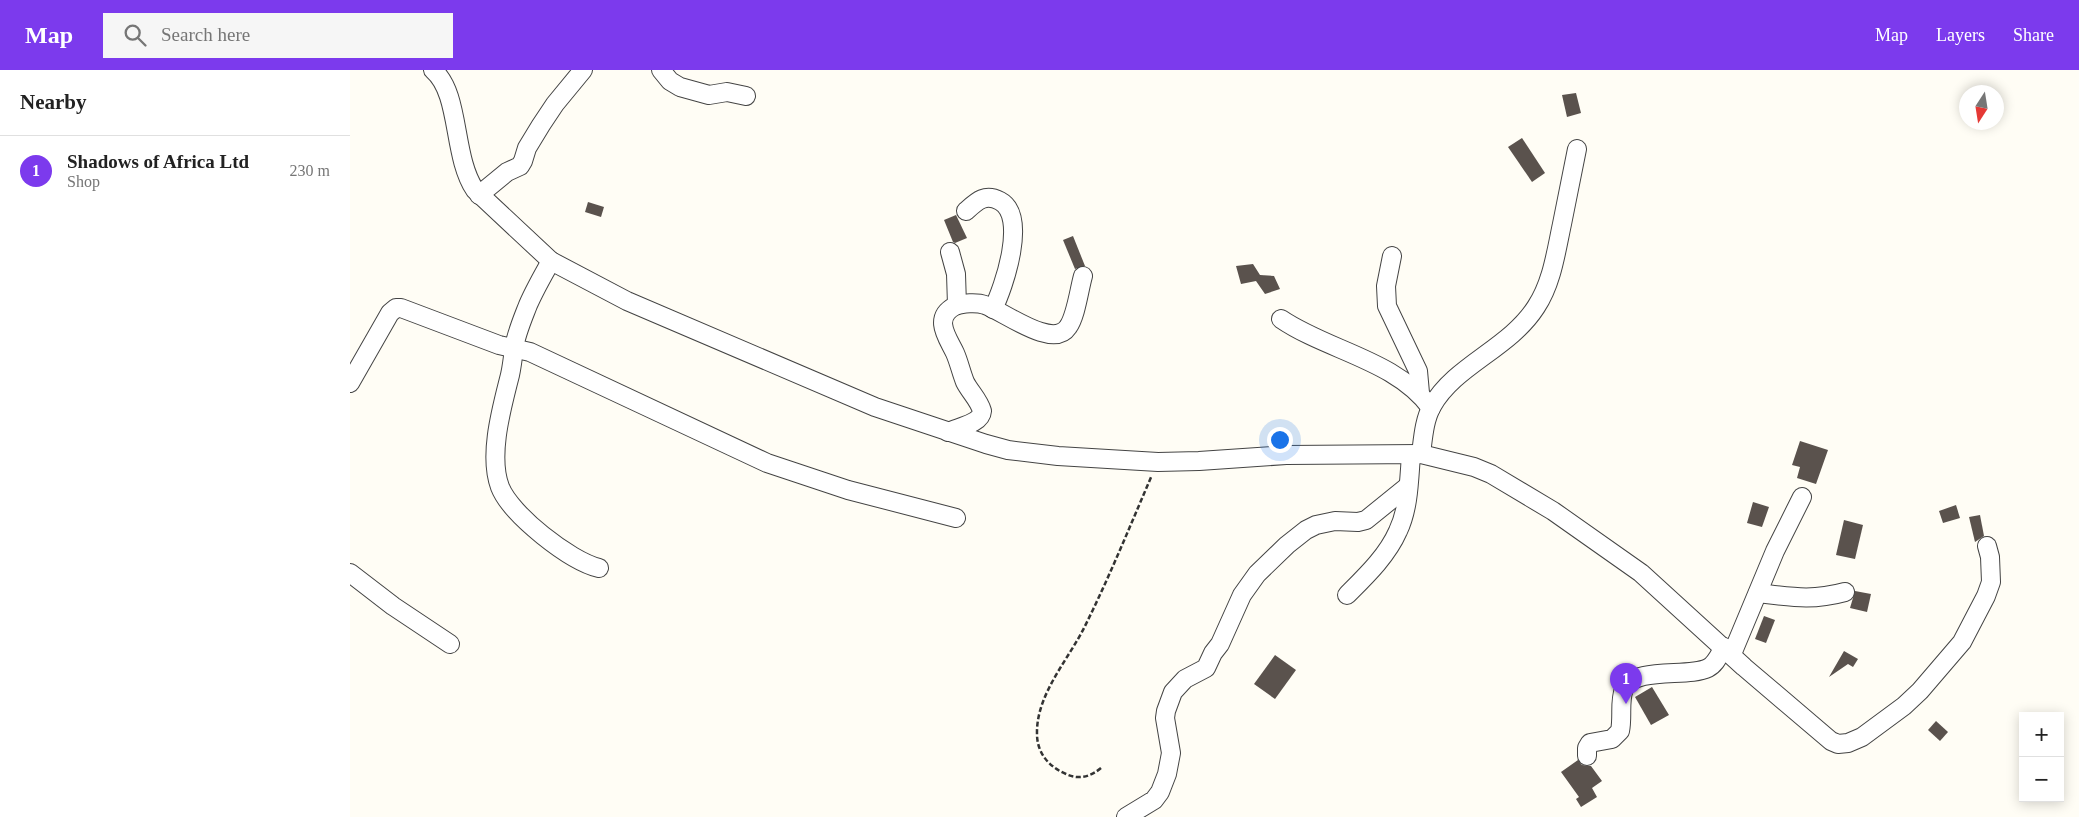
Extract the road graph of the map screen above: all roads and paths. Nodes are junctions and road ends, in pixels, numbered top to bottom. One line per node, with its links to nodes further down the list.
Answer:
1 (433, 70): 6 (street)
2 (583, 70): 6 (street)
3 (661, 70): 4 (street)
4 (746, 96)
5 (1577, 149): 19 (street)
6 (479, 194): 10 (street)
7 (966, 210): 14 (street)
8 (950, 252): 11 (street)
9 (1392, 256): 18 (street)
10 (552, 261): 16 (street); 20 (street)
11 (956, 274): 13 (street); 14 (street)
12 (1083, 276): 14 (street)
13 (957, 305): 14 (street); 20 (street)
14 (989, 307)
15 (1281, 319): 18 (street)
16 (514, 347): 17 (street); 25 (street); 27 (street)
17 (350, 383)
18 (1420, 393): 19 (street)
19 (1430, 408): 21 (street)
20 (948, 432): 22 (street)
21 (1416, 454): 22 (street); 23 (street); 33 (street)
22 (1158, 462): 35 (path)
23 (1408, 486): 31 (street); 36 (street)
24 (1802, 497): 29 (street)
25 (956, 518)
26 (1987, 546): 33 (street)
27 (599, 568)
28 (350, 573): 32 (street)
29 (1758, 592): 30 (street); 33 (street)
30 (1845, 592)
31 (1347, 595)
32 (450, 644)
33 (1728, 651): 34 (street)
34 (1587, 756)
35 (1101, 768)
36 (1126, 817)

